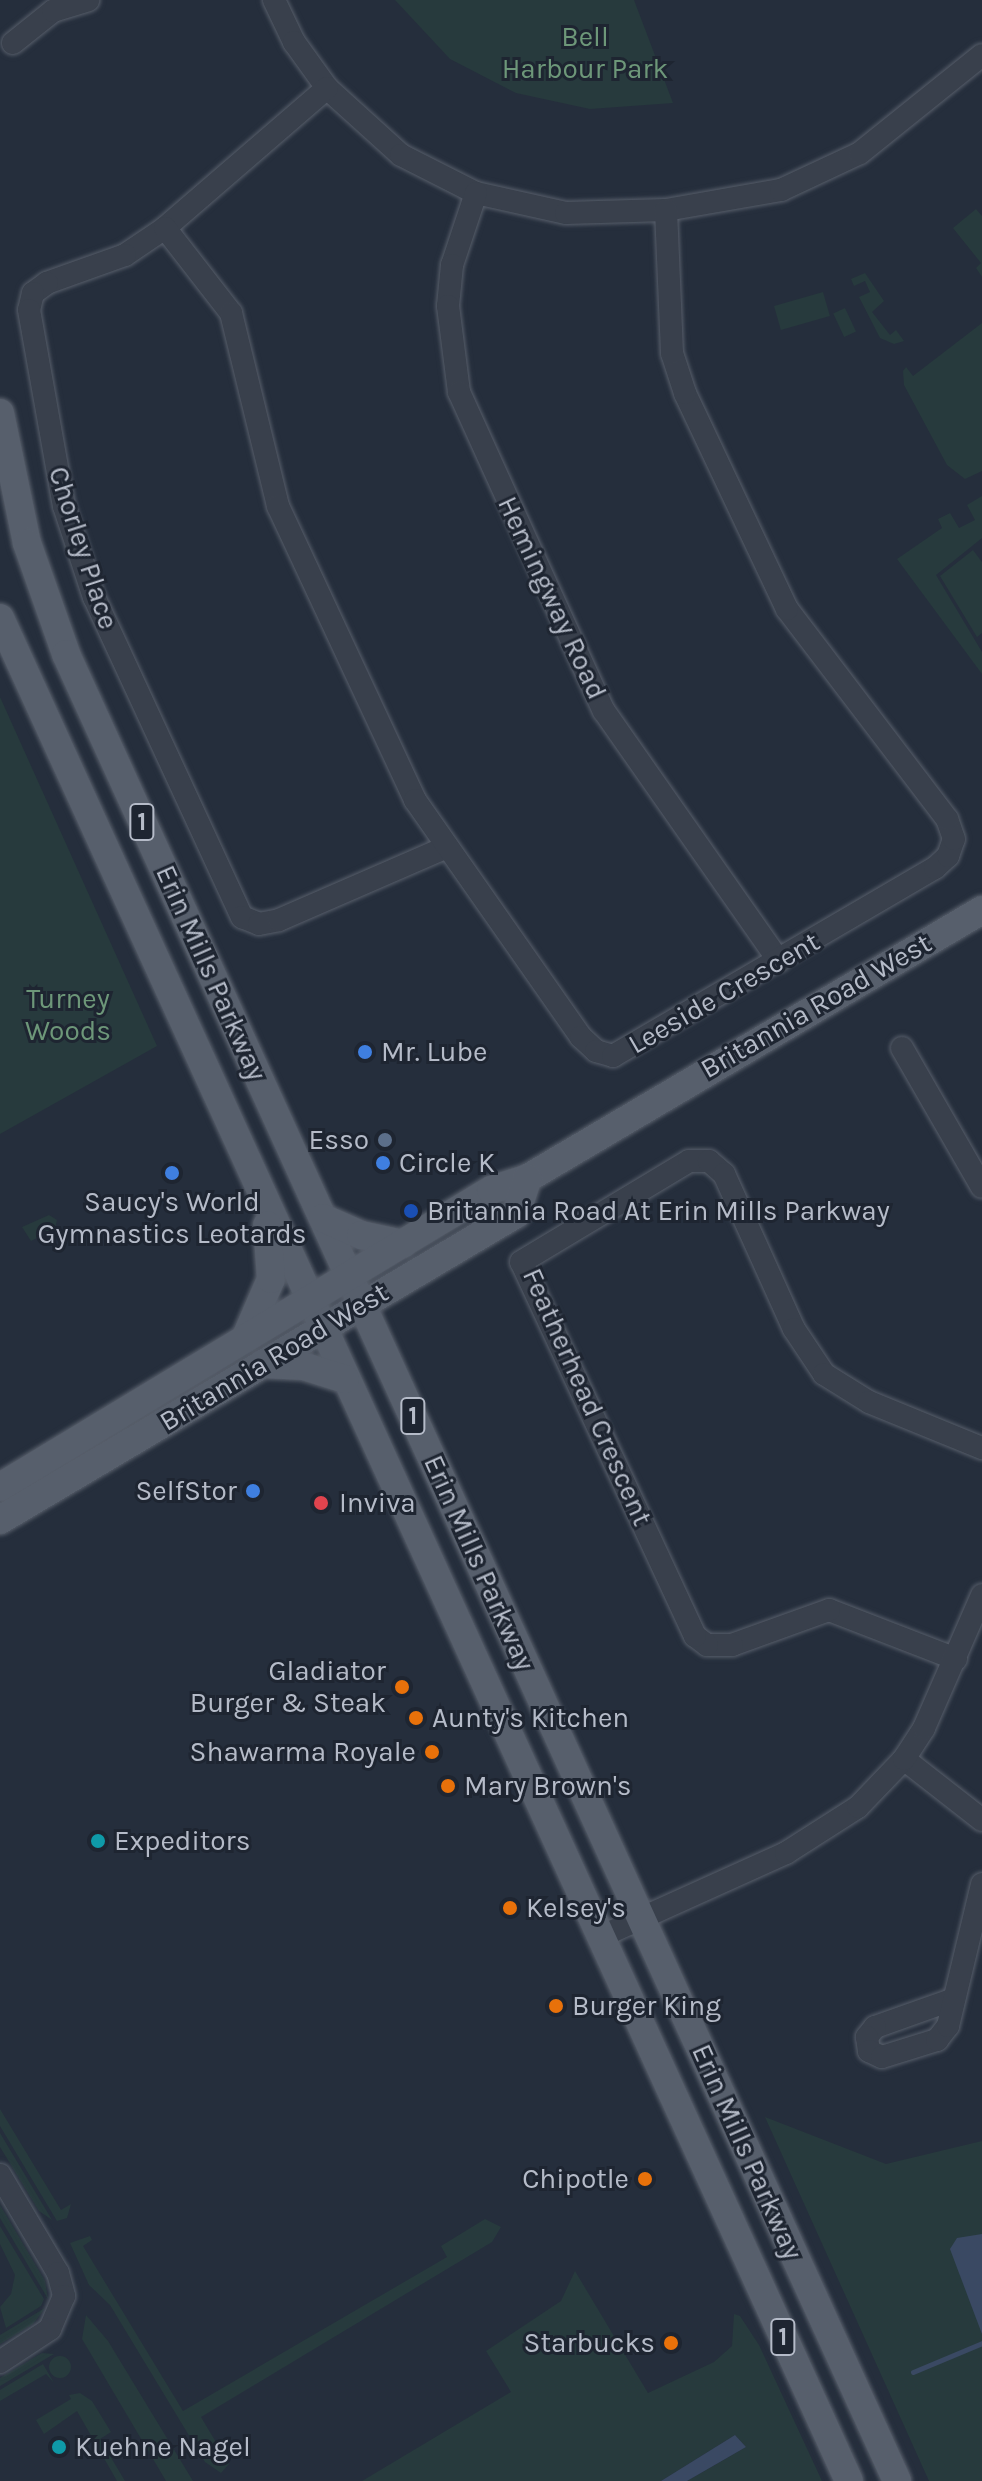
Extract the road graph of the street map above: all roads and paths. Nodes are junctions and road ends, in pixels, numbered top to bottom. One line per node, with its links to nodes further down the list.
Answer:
1 (88, 0): 3 (street)
2 (274, 0): 5 (street)
3 (13, 43)
4 (982, 55): 7 (street)
5 (327, 88): 6 (street); 8 (street, Chorley Place)
6 (476, 193): 7 (street); 13 (street, Hemingway Road)
7 (666, 210): 13 (street, Leeside Crescent)
8 (165, 228): 11 (street, Leeside Crescent); 11 (street, Chorley Place)
9 (0, 413): 18 (main road, Erin Mills Parkway / 1)
10 (0, 618): 17 (main road, Erin Mills Parkway / 1)
11 (447, 847): 13 (street, Leeside Crescent)
12 (982, 910): 15 (main road, Britannia Road West)
13 (779, 961)
14 (902, 1048): 16 (street)
15 (528, 1178): 19 (main road, Britannia Road West); 22 (main road, Britannia Road West)
16 (982, 1187)
17 (266, 1206): 21 (main road, Erin Mills Parkway / 1); 24 (main road)
18 (323, 1218): 19 (main road); 20 (main road, Erin Mills Parkway / 1)
19 (403, 1244): 20 (main road, Britannia Road West)
20 (349, 1276): 21 (main road, Britannia Road West); 22 (main road, Erin Mills Parkway / 1)
21 (309, 1300): 23 (main road, Erin Mills Parkway / 1); 24 (main road, Britannia Road West)
22 (362, 1305): 23 (main road, Britannia Road West); 35 (main road, Erin Mills Parkway / 1)
23 (322, 1329): 25 (main road, Britannia Road West); 26 (main road, Erin Mills Parkway / 1)
24 (245, 1339): 28 (main road, Britannia Road West)
25 (262, 1364): 26 (main road); 29 (main road, Britannia Road West)
26 (345, 1379): 36 (main road, Erin Mills Parkway / 1)
27 (982, 1448): 31 (street, Featherhead Crescent)
28 (0, 1487)
29 (0, 1520)
30 (982, 1595): 31 (street)
31 (956, 1659): 32 (street)
32 (904, 1759): 33 (street); 35 (street)
33 (982, 1820)
34 (982, 1884): 37 (street)
35 (641, 1919): 36 (street); 41 (main road, Erin Mills Parkway / 1)
36 (600, 1937): 40 (main road, Erin Mills Parkway / 1)
37 (954, 1999)
38 (0, 2175): 39 (street)
39 (0, 2362)
40 (849, 2481)
41 (897, 2481)

